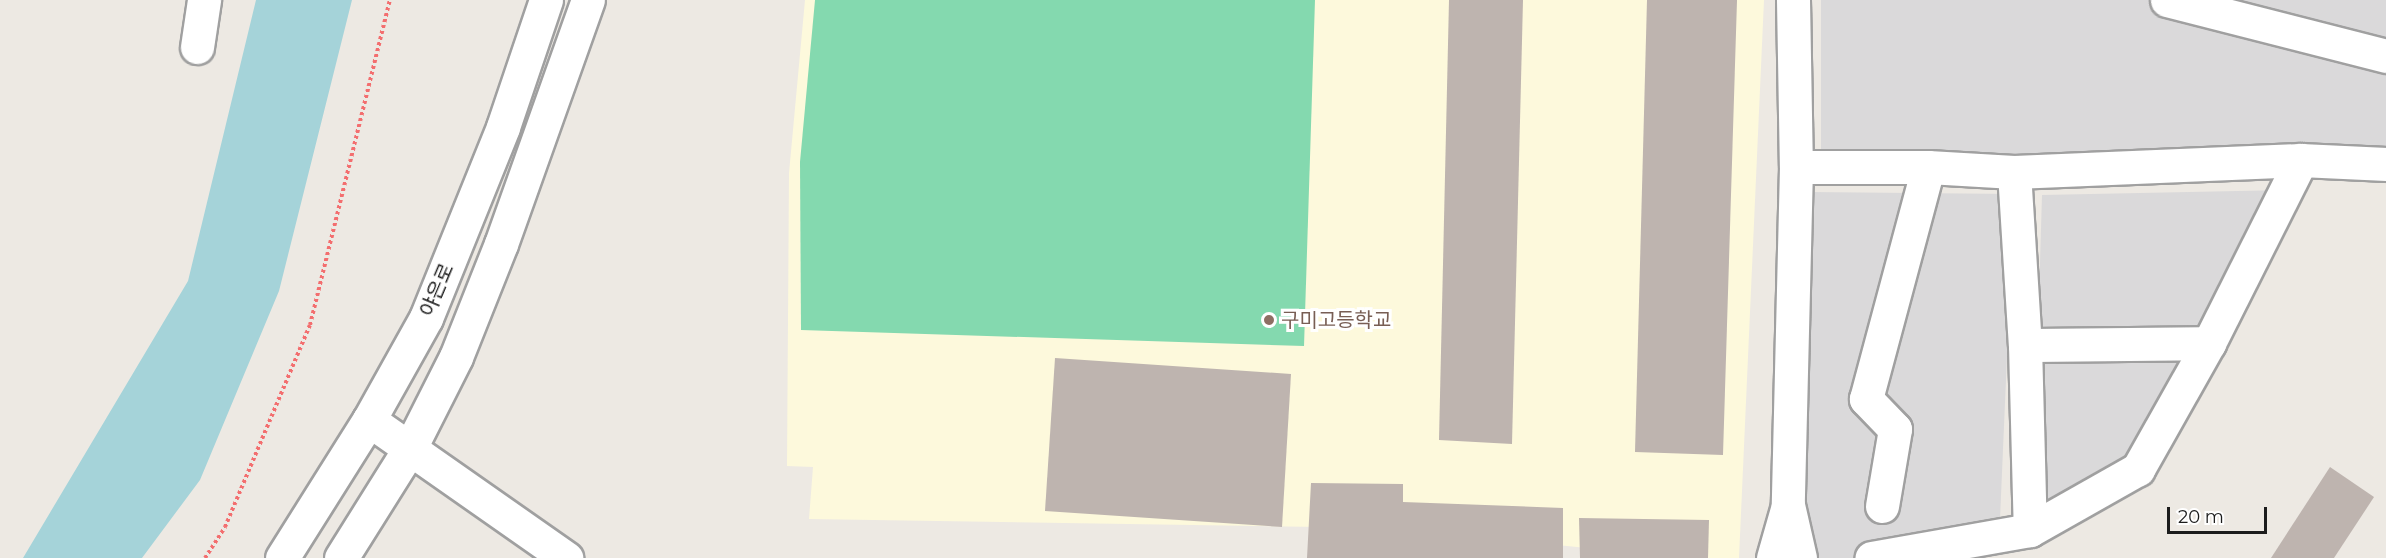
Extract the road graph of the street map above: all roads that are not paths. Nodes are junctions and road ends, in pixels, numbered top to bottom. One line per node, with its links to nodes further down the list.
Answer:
1 (204, 0): 6 (street)
2 (546, 0): 15 (street, 야은로)
3 (588, 0): 16 (street)
4 (1793, 0): 10 (street)
5 (2167, 0): 7 (street)
6 (197, 47)
7 (2386, 56)
8 (2301, 160): 9 (street); 12 (street); 13 (street)
9 (2386, 164)
10 (1796, 167): 11 (street); 17 (street)
11 (1928, 168): 12 (street); 18 (street)
12 (2014, 172): 14 (street)
13 (2209, 343): 14 (street); 19 (street)
14 (2025, 345): 19 (street)
15 (369, 420): 16 (street); 20 (street, 야은로)
16 (410, 448): 21 (street); 22 (street)
17 (1788, 505): 23 (street); 24 (street)
18 (1882, 506)
19 (2030, 530): 25 (street)
20 (282, 558)
21 (341, 558)
22 (566, 558)
23 (1773, 558)
24 (1800, 558)
25 (1871, 558)

